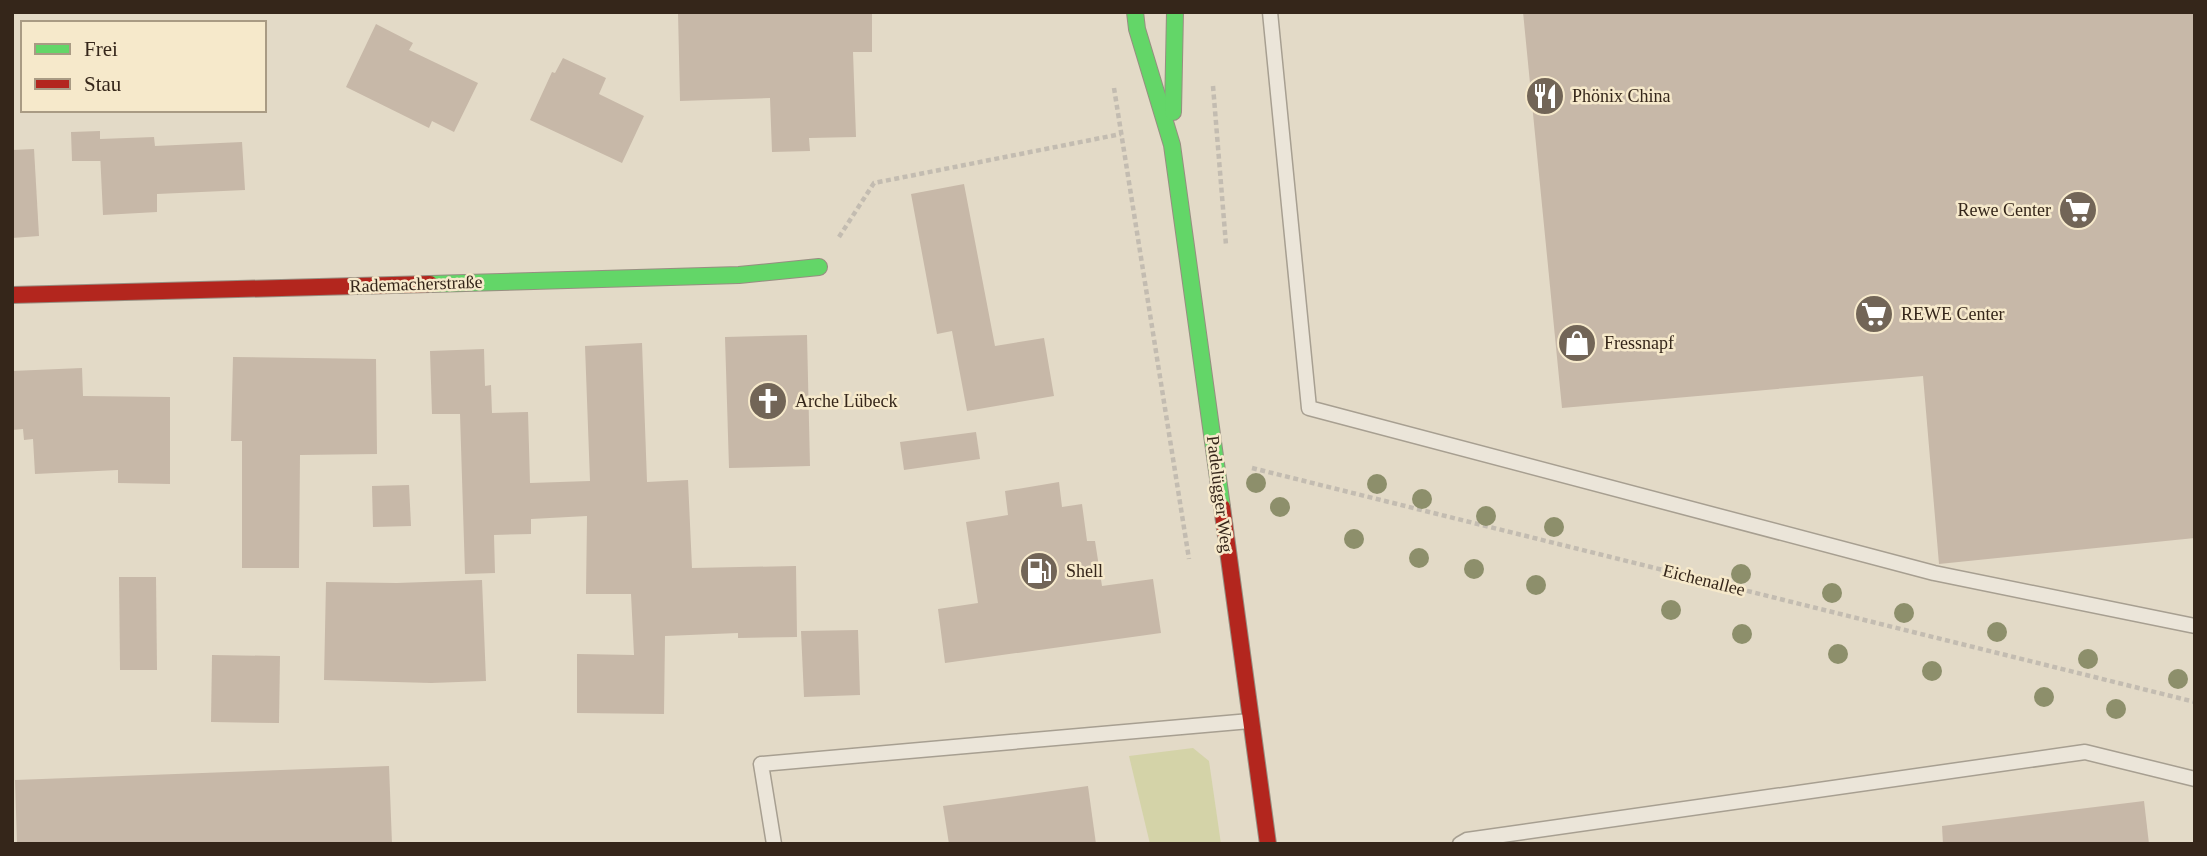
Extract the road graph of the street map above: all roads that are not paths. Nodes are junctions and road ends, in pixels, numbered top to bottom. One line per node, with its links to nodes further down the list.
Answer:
1 (1135, 12): 4 (main road, Padelügger Weg)
2 (1175, 12): 4 (main road, Padelügger Weg)
3 (1269, 12): 7 (lane)
4 (1172, 145): 8 (main road, Padelügger Weg)
5 (819, 267): 6 (main road, Rademacherstraße)
6 (12, 295)
7 (2195, 626)
8 (1251, 721): 10 (lane); 11 (main road, Padelügger Weg)
9 (2195, 779): 12 (lane)
10 (774, 844)
11 (1268, 844)
12 (1460, 844)

